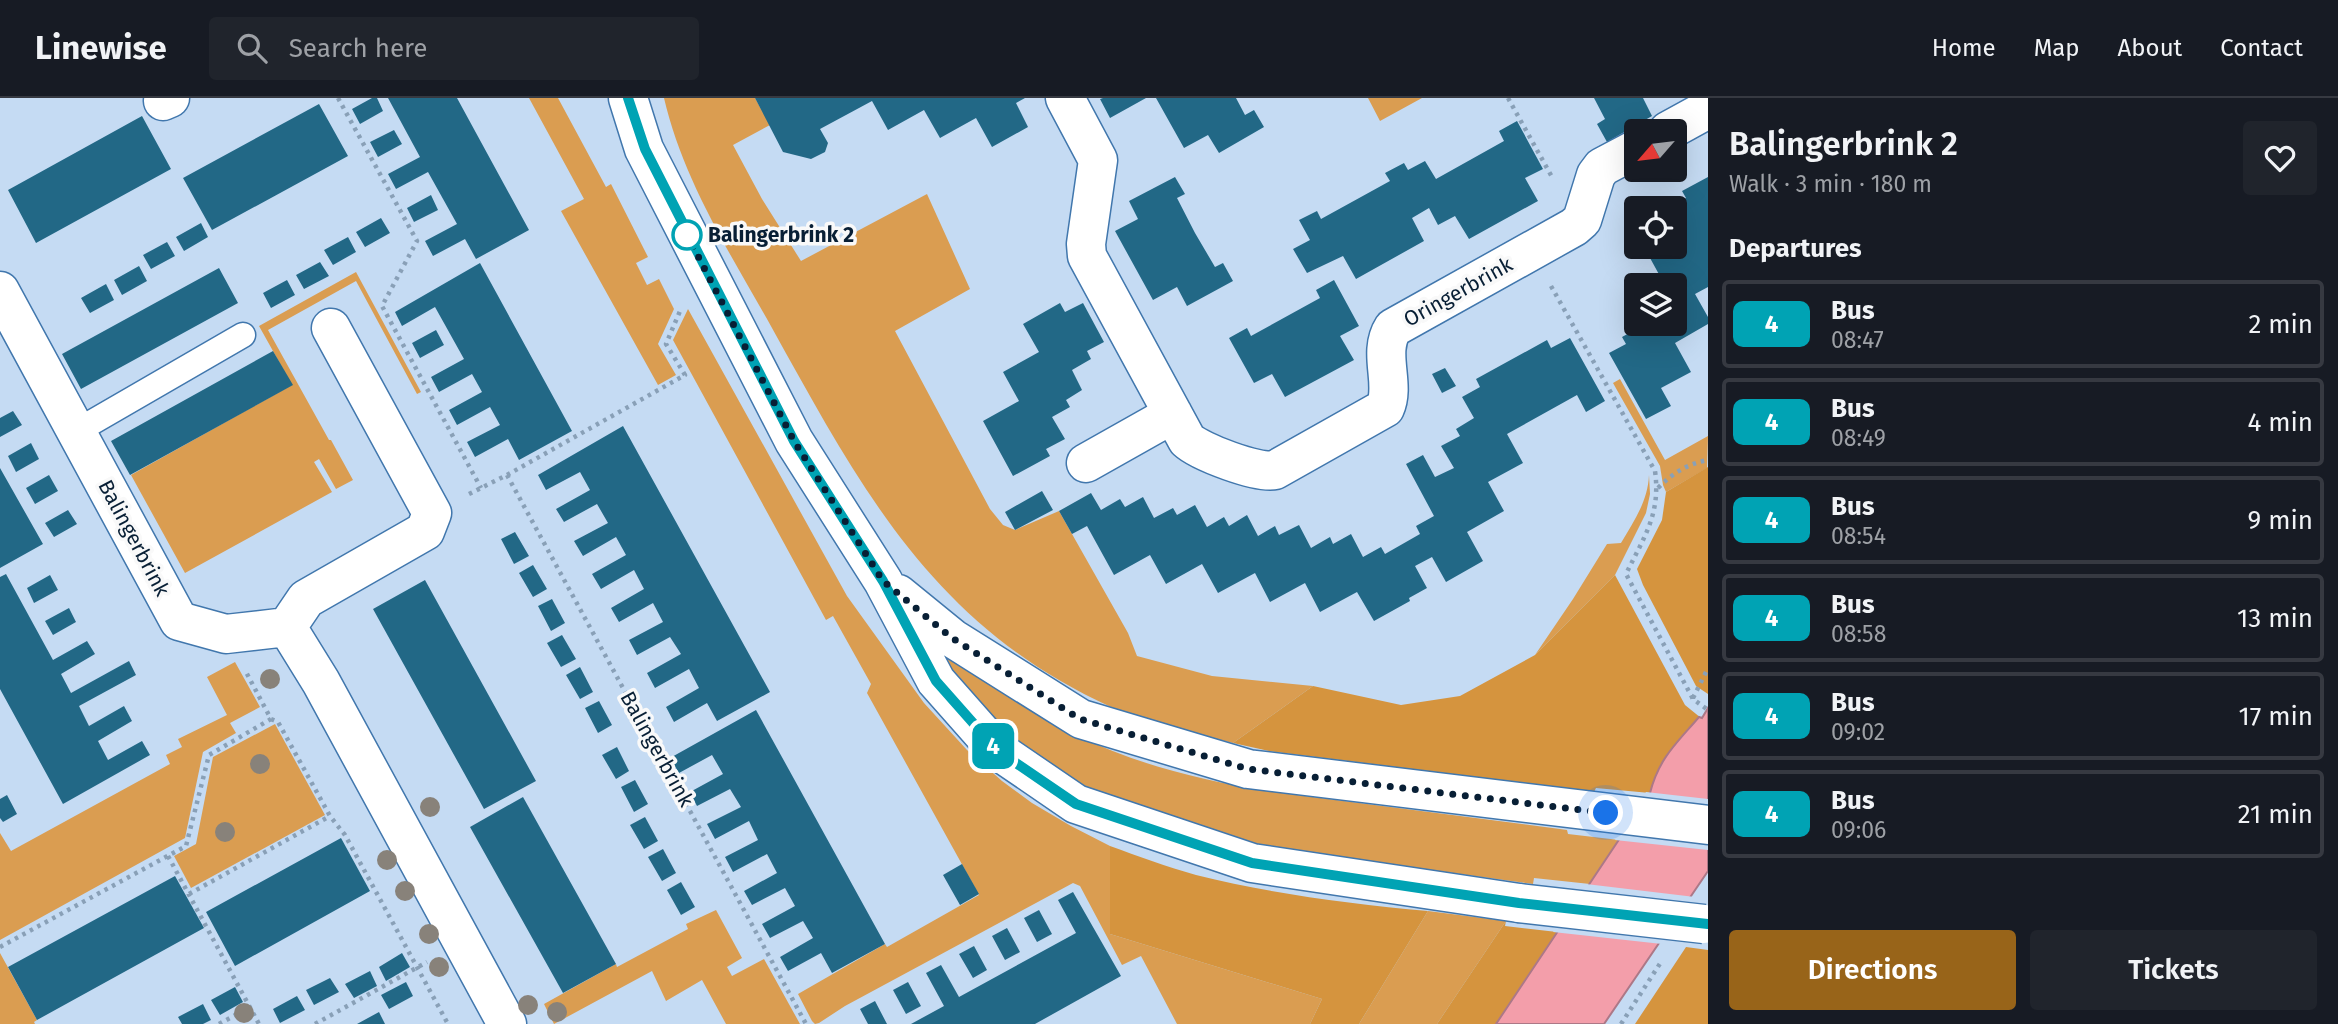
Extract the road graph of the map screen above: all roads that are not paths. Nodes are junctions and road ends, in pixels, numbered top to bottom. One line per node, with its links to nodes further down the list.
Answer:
1 (628, 98): 12 (street)
2 (1065, 98): 9 (street, Oringerbrink)
3 (1708, 109): 4 (street)
4 (1687, 121)
5 (1624, 155): 9 (street, Oringerbrink)
6 (0, 291): 10 (street, Balingerbrink)
7 (331, 328): 13 (street)
8 (243, 335): 10 (lane)
9 (1173, 414): 11 (street)
10 (77, 431): 13 (street, Balingerbrink)
11 (1086, 463)
12 (883, 581): 14 (street); 15 (street, bridge)
13 (288, 628): 16 (street)
14 (1708, 825)
15 (1706, 924)
16 (507, 1024)

